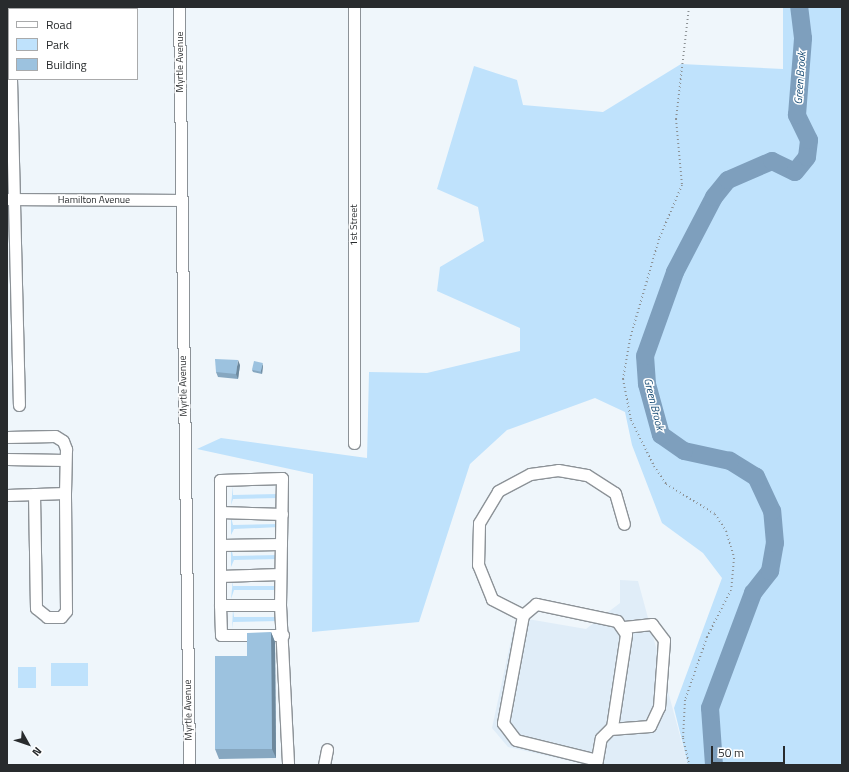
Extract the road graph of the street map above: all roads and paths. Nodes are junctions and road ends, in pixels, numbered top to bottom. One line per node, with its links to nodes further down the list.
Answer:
1 (179, 7): 6 (street, Myrtle Avenue)
2 (354, 7): 10 (street, 1st Street)
3 (689, 7): 34 (path)
4 (11, 80): 5 (street)
5 (10, 199): 6 (street, Hamilton Avenue); 7 (street)
6 (181, 200): 31 (street, Myrtle Avenue)
7 (11, 345): 8 (street)
8 (19, 405)
9 (7, 437): 12 (street)
10 (354, 443)
11 (7, 459): 12 (street)
12 (65, 460): 13 (street)
13 (65, 493): 15 (street); 15 (street)
14 (7, 494): 15 (street)
15 (34, 494)
16 (220, 512): 17 (street); 17 (street); 20 (street)
17 (282, 514): 19 (street)
18 (624, 524): 25 (street)
19 (281, 544): 20 (street); 21 (street)
20 (220, 545): 22 (street)
21 (280, 574): 22 (street); 24 (street)
22 (220, 576): 23 (street)
23 (220, 605): 24 (street); 27 (street)
24 (280, 605): 27 (street)
25 (523, 615): 26 (street); 30 (street)
26 (624, 627): 28 (street); 28 (street)
27 (283, 635): 32 (street)
28 (610, 729): 30 (street)
29 (326, 749): 33 (street)
30 (596, 762)
31 (189, 765)
32 (288, 765)
33 (324, 765)
34 (689, 765)

